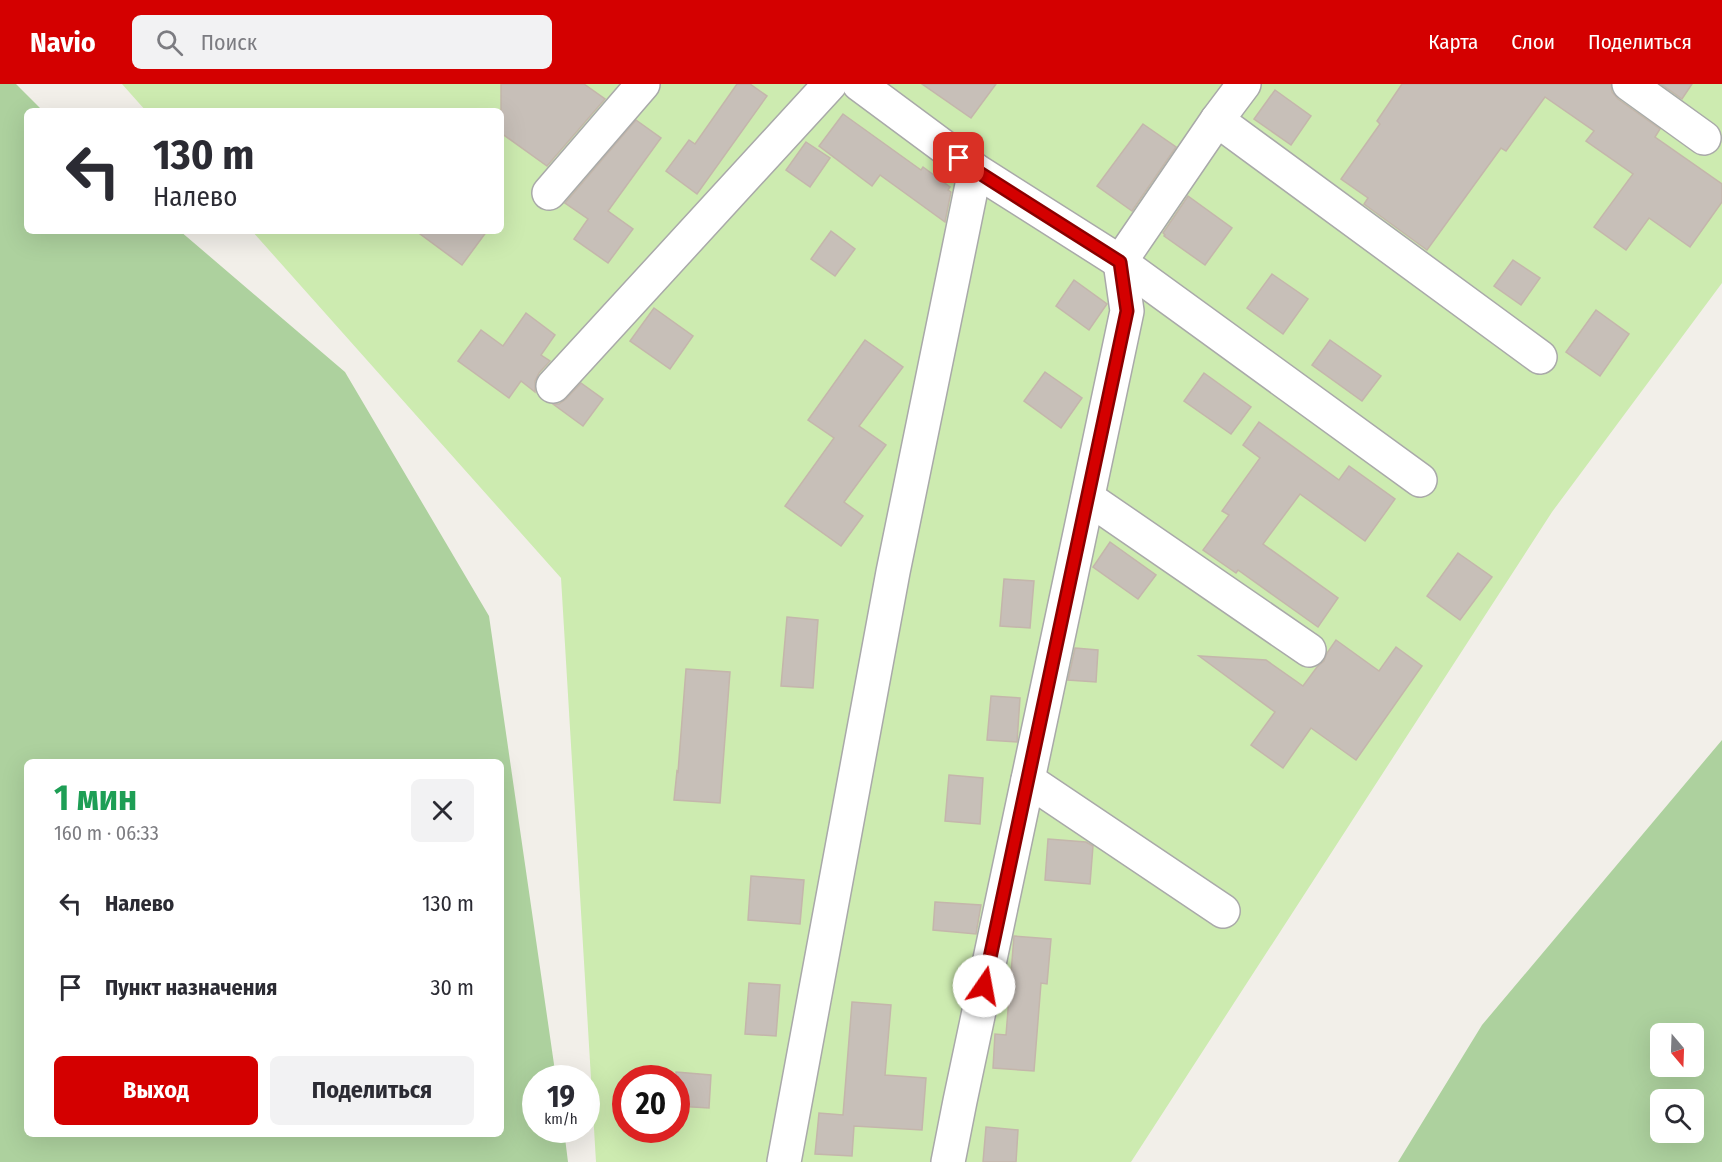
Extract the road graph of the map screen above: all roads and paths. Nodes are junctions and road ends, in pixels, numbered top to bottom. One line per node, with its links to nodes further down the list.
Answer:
1 (643, 84): 9 (lane)
2 (830, 84): 12 (lane)
3 (1244, 84): 6 (lane)
4 (1629, 84): 7 (lane)
5 (874, 88): 8 (lane)
6 (1217, 120): 10 (lane); 11 (lane)
7 (1704, 138)
8 (975, 170): 10 (lane); 18 (lane)
9 (549, 193)
10 (1120, 262): 13 (lane); 14 (lane)
11 (1540, 357)
12 (553, 386)
13 (1420, 480)
14 (1088, 498): 15 (lane); 16 (lane)
15 (1309, 650)
16 (1028, 780): 17 (lane); 19 (lane)
17 (1223, 911)
18 (784, 1162)
19 (948, 1162)

